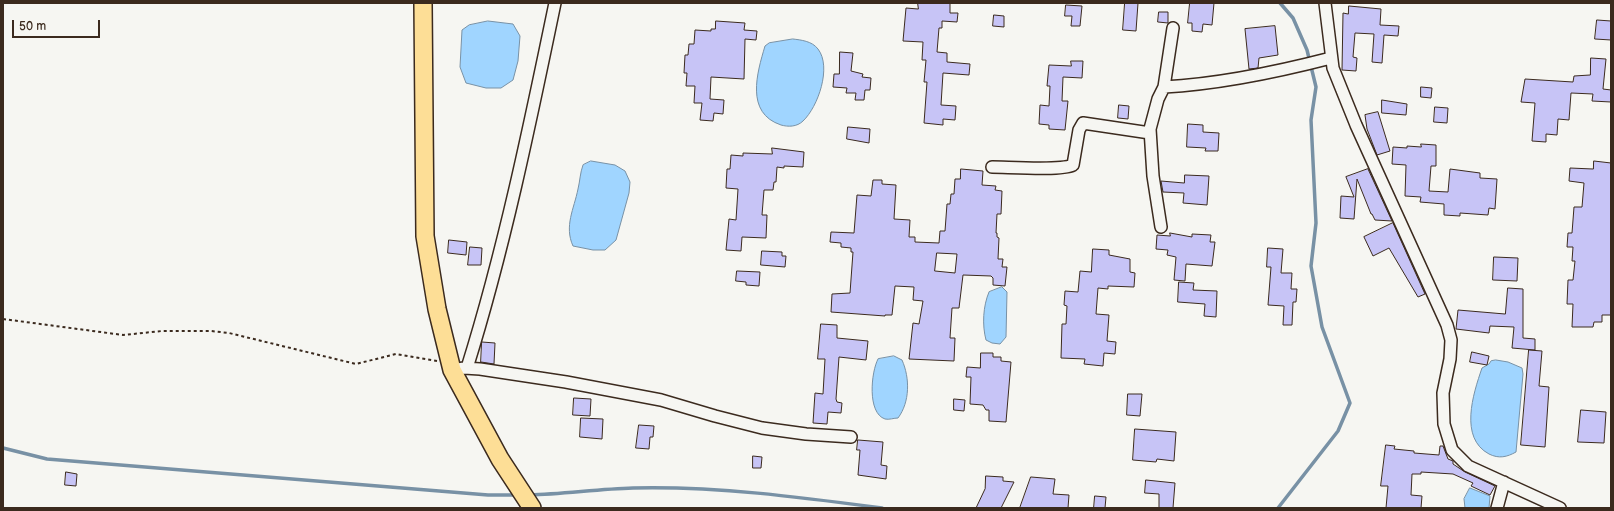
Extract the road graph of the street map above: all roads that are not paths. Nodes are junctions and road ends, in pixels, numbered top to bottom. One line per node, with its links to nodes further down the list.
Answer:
1 (423, 3): 10 (main road)
2 (555, 3): 10 (street)
3 (1325, 3): 5 (street)
4 (1173, 28): 6 (street)
5 (1327, 59): 6 (street); 12 (street)
6 (1164, 87): 7 (street)
7 (1150, 133): 8 (street); 9 (street)
8 (992, 166)
9 (1161, 227)
10 (456, 367): 11 (street); 13 (main road)
11 (851, 437)
12 (1504, 482): 14 (street); 15 (street)
13 (532, 508)
14 (1497, 508)
15 (1560, 508)

